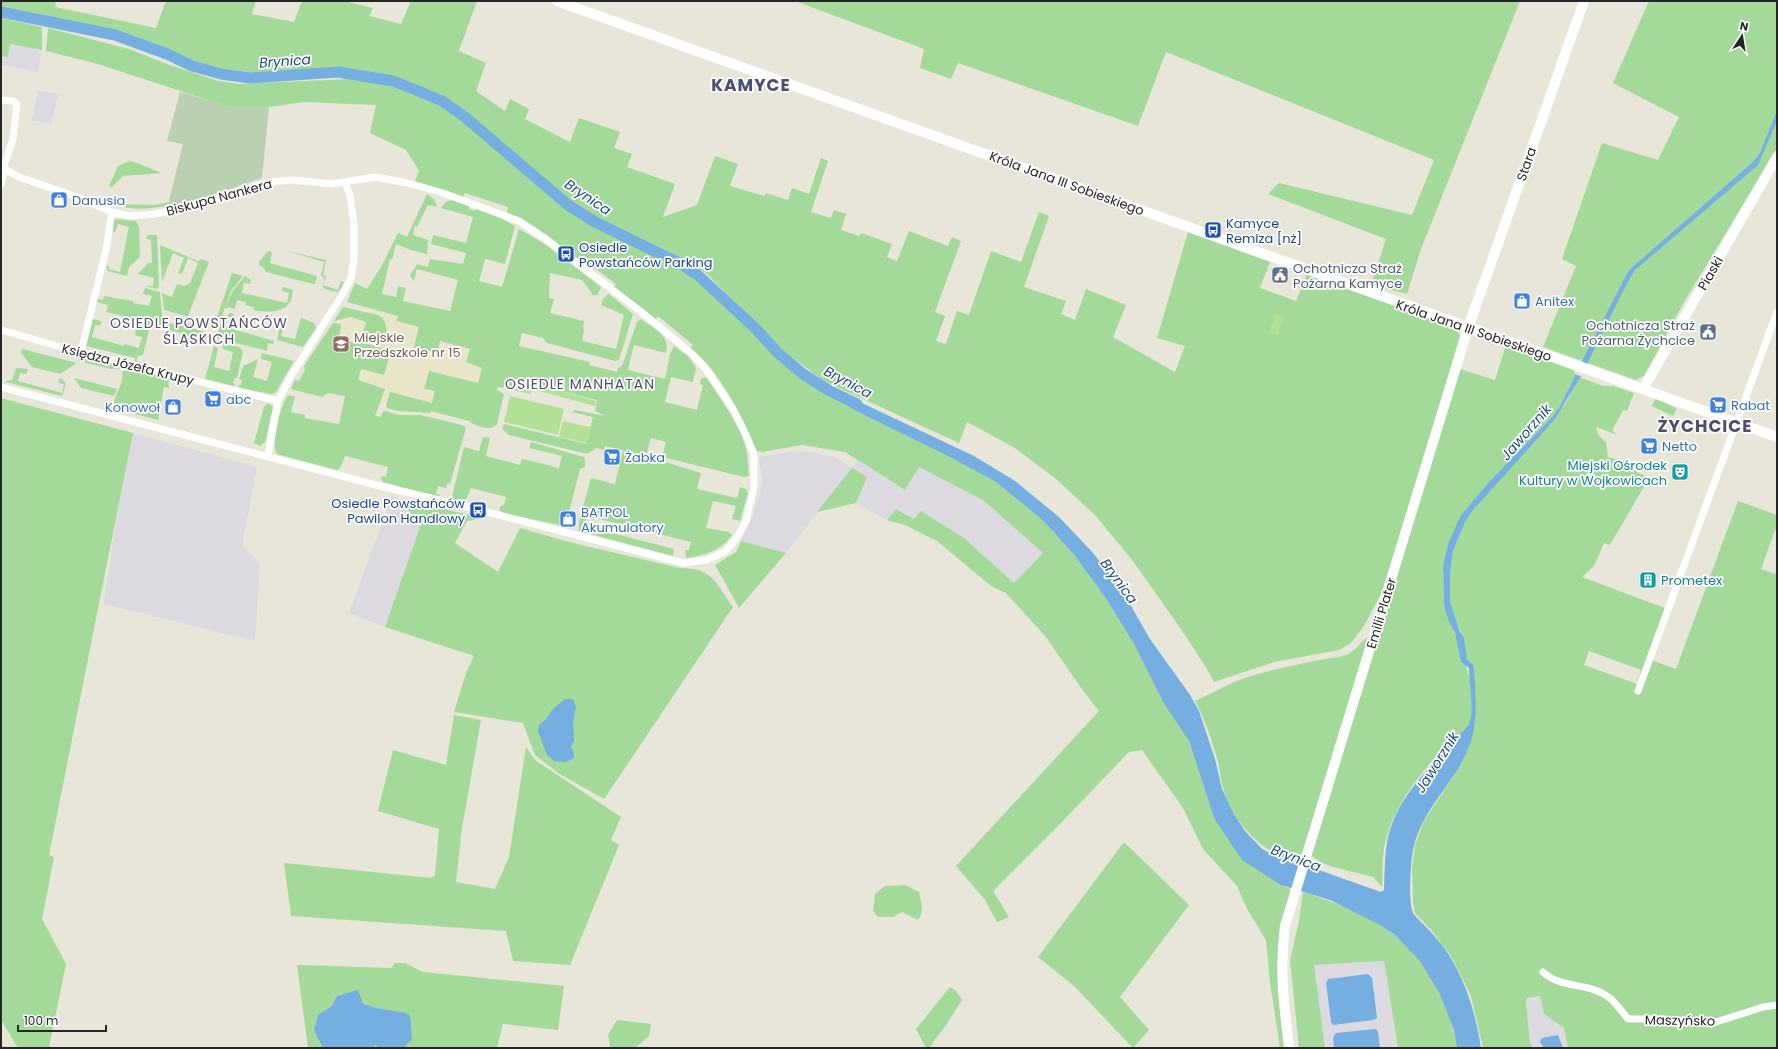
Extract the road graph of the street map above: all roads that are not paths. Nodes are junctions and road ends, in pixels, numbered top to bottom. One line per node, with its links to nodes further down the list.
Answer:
1 (557, 1): 10 (street, Króla Jana III Sobieskiego)
2 (1584, 1): 10 (street, Stara)
3 (1, 100): 5 (street)
4 (1777, 157): 14 (street, Piaski)
5 (3, 168): 7 (street); 8 (street, Biskupa Nankera)
6 (345, 182): 8 (street, Biskupa Nankera); 15 (street); 18 (street, Biskupa Nankera)
7 (1, 185)
8 (112, 212): 12 (street)
9 (1777, 312): 16 (street)
10 (1468, 328): 14 (street, Króla Jana III Sobieskiego); 22 (street, Emilii Plater)
11 (1, 330): 12 (street, Księdza Józefa Krupy)
12 (81, 352): 15 (street, Księdza Józefa Krupy)
13 (1, 388): 18 (street, Biskupa Nankera)
14 (1643, 389): 16 (street, Króla Jana III Sobieskiego)
15 (278, 401): 18 (street)
16 (1737, 423): 17 (street, Króla Jana III Sobieskiego); 19 (street)
17 (1777, 437)
18 (268, 456)
19 (1638, 691)
20 (1543, 972): 21 (street, Maszyńsko)
21 (1777, 1005)
22 (1289, 1048)

